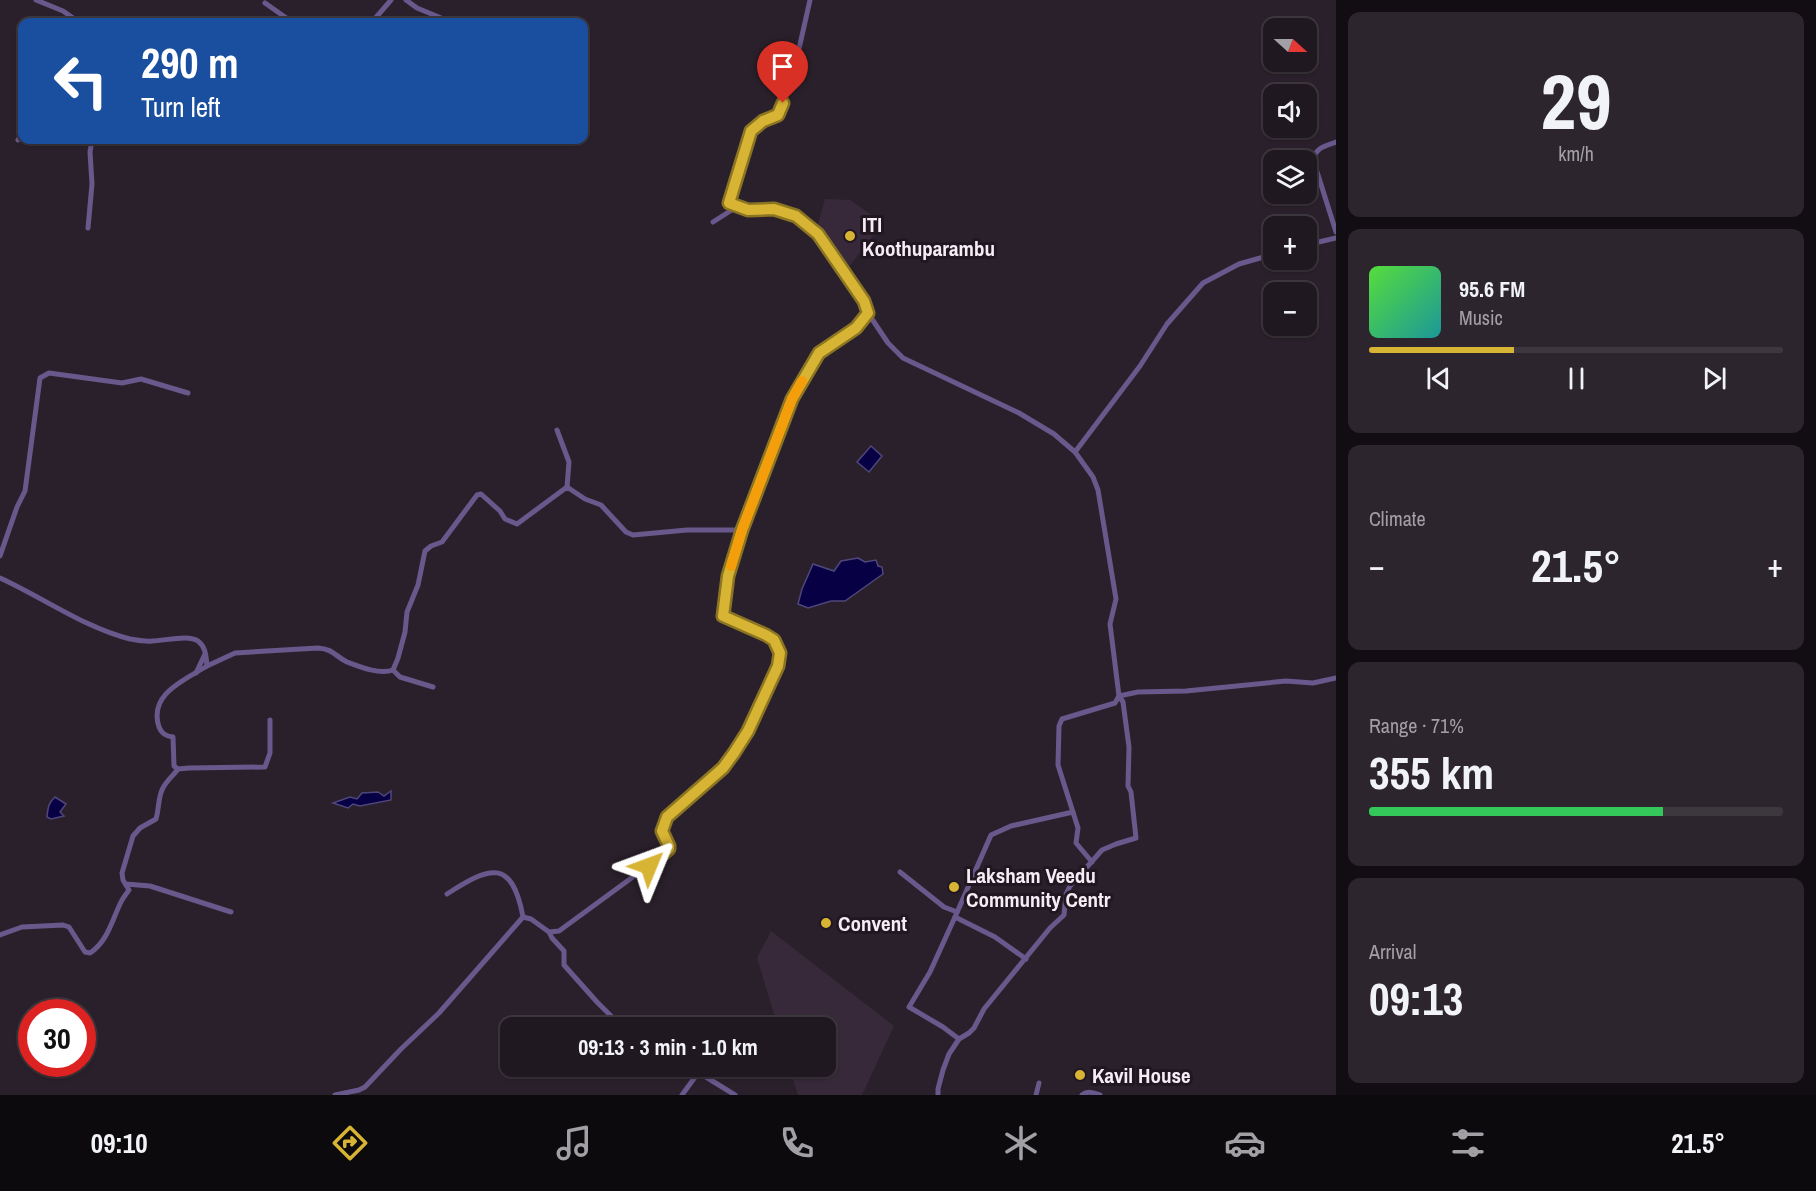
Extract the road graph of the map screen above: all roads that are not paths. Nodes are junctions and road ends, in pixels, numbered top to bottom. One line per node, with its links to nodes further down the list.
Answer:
1 (36, 0): 6 (street)
2 (391, 0): 8 (street)
3 (406, 0): 9 (street)
4 (810, 0): 12 (street)
5 (265, 3): 7 (street)
6 (73, 18)
7 (286, 18)
8 (375, 18)
9 (441, 18)
10 (1336, 142): 15 (street)
11 (91, 144): 14 (street)
12 (738, 206): 13 (street); 19 (street)
13 (713, 222)
14 (88, 228)
15 (1336, 232)
16 (1336, 238): 17 (street)
17 (1317, 242)
18 (1263, 257): 22 (street)
19 (868, 313): 22 (street); 24 (street)
20 (188, 393): 25 (street)
21 (557, 430): 23 (street)
22 (1076, 452): 33 (street)
23 (567, 487): 24 (street); 29 (street)
24 (742, 530): 44 (street)
25 (0, 556)
26 (0, 578): 27 (street)
27 (206, 652): 28 (street); 30 (street)
28 (207, 666): 29 (street); 30 (street)
29 (393, 670): 32 (street)
30 (196, 673): 35 (street)
31 (1336, 678): 33 (street)
32 (433, 687)
33 (1119, 696): 36 (street); 37 (street)
34 (270, 720): 35 (street)
35 (178, 769): 39 (street)
36 (1073, 812): 37 (street); 42 (street)
37 (1092, 862): 46 (street)
38 (900, 873): 42 (street)
39 (126, 884): 41 (street); 45 (street)
40 (447, 894): 43 (street)
41 (231, 912)
42 (956, 914): 46 (street); 48 (street)
43 (523, 917): 44 (street); 52 (street)
44 (549, 932): 47 (street)
45 (0, 935)
46 (1026, 959): 48 (street)
47 (612, 1017)
48 (959, 1039): 55 (street)
49 (695, 1077): 53 (street)
50 (705, 1077): 54 (street)
51 (1040, 1083): 56 (street)
52 (335, 1095)
53 (682, 1095)
54 (735, 1095)
55 (938, 1095)
56 (1036, 1095)
57 (1082, 1095): 58 (street)
58 (1100, 1095)

